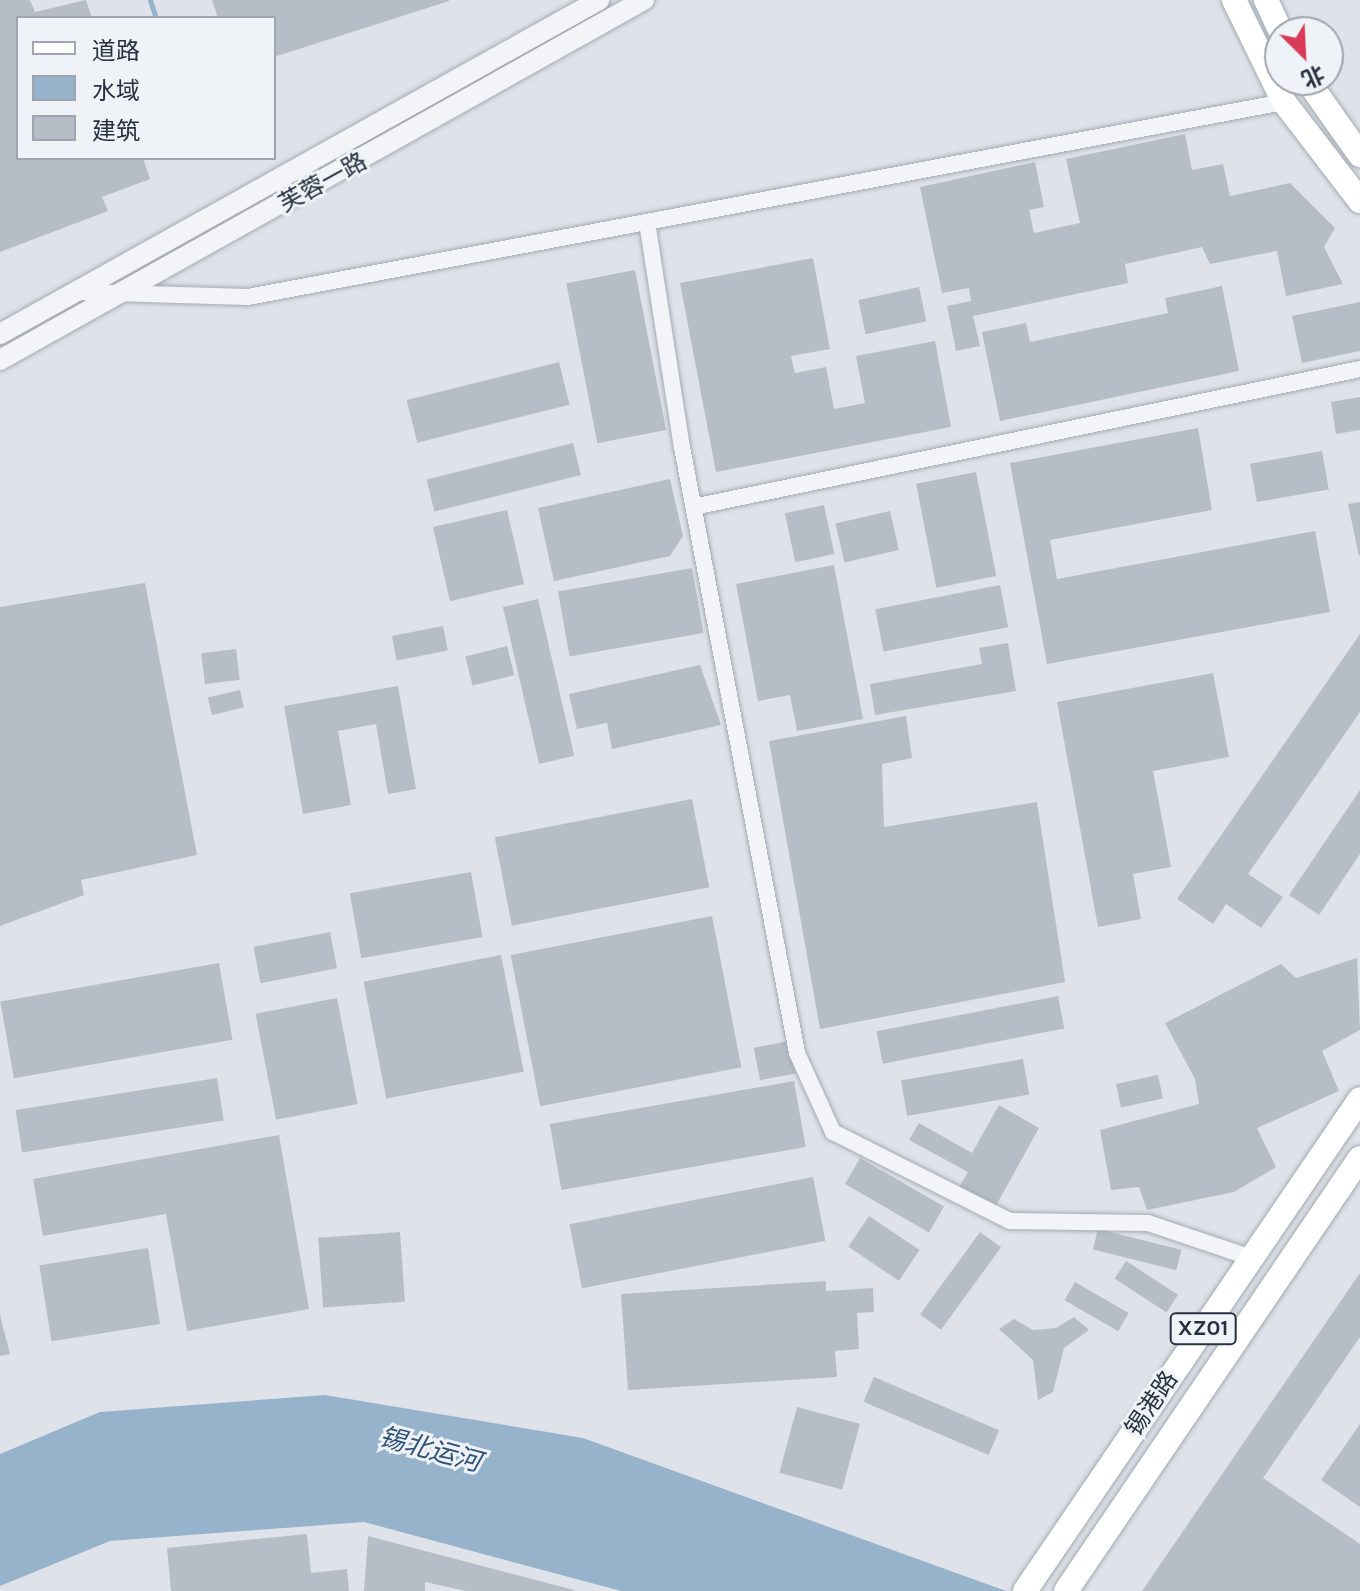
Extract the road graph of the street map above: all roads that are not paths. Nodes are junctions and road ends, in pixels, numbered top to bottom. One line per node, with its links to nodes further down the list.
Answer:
1 (599, 0): 9 (street, 芙蓉一路)
2 (644, 0): 11 (street, 芙蓉一路)
3 (1234, 0): 5 (main road)
4 (1318, 96): 6 (main road)
5 (1284, 102): 7 (main road); 8 (street)
6 (1360, 155)
7 (1360, 201)
8 (647, 222): 9 (street); 13 (street)
9 (78, 292): 10 (street, 芙蓉一路)
10 (0, 334)
11 (0, 360)
12 (1360, 369): 13 (street)
13 (698, 506): 16 (street)
14 (1360, 1099): 16 (main road, 锡港路 / XZ01)
15 (1360, 1158): 17 (main road, 锡港路 / XZ01)
16 (1252, 1258): 18 (main road, 锡港路 / XZ01)
17 (1073, 1581)
18 (1025, 1591)

